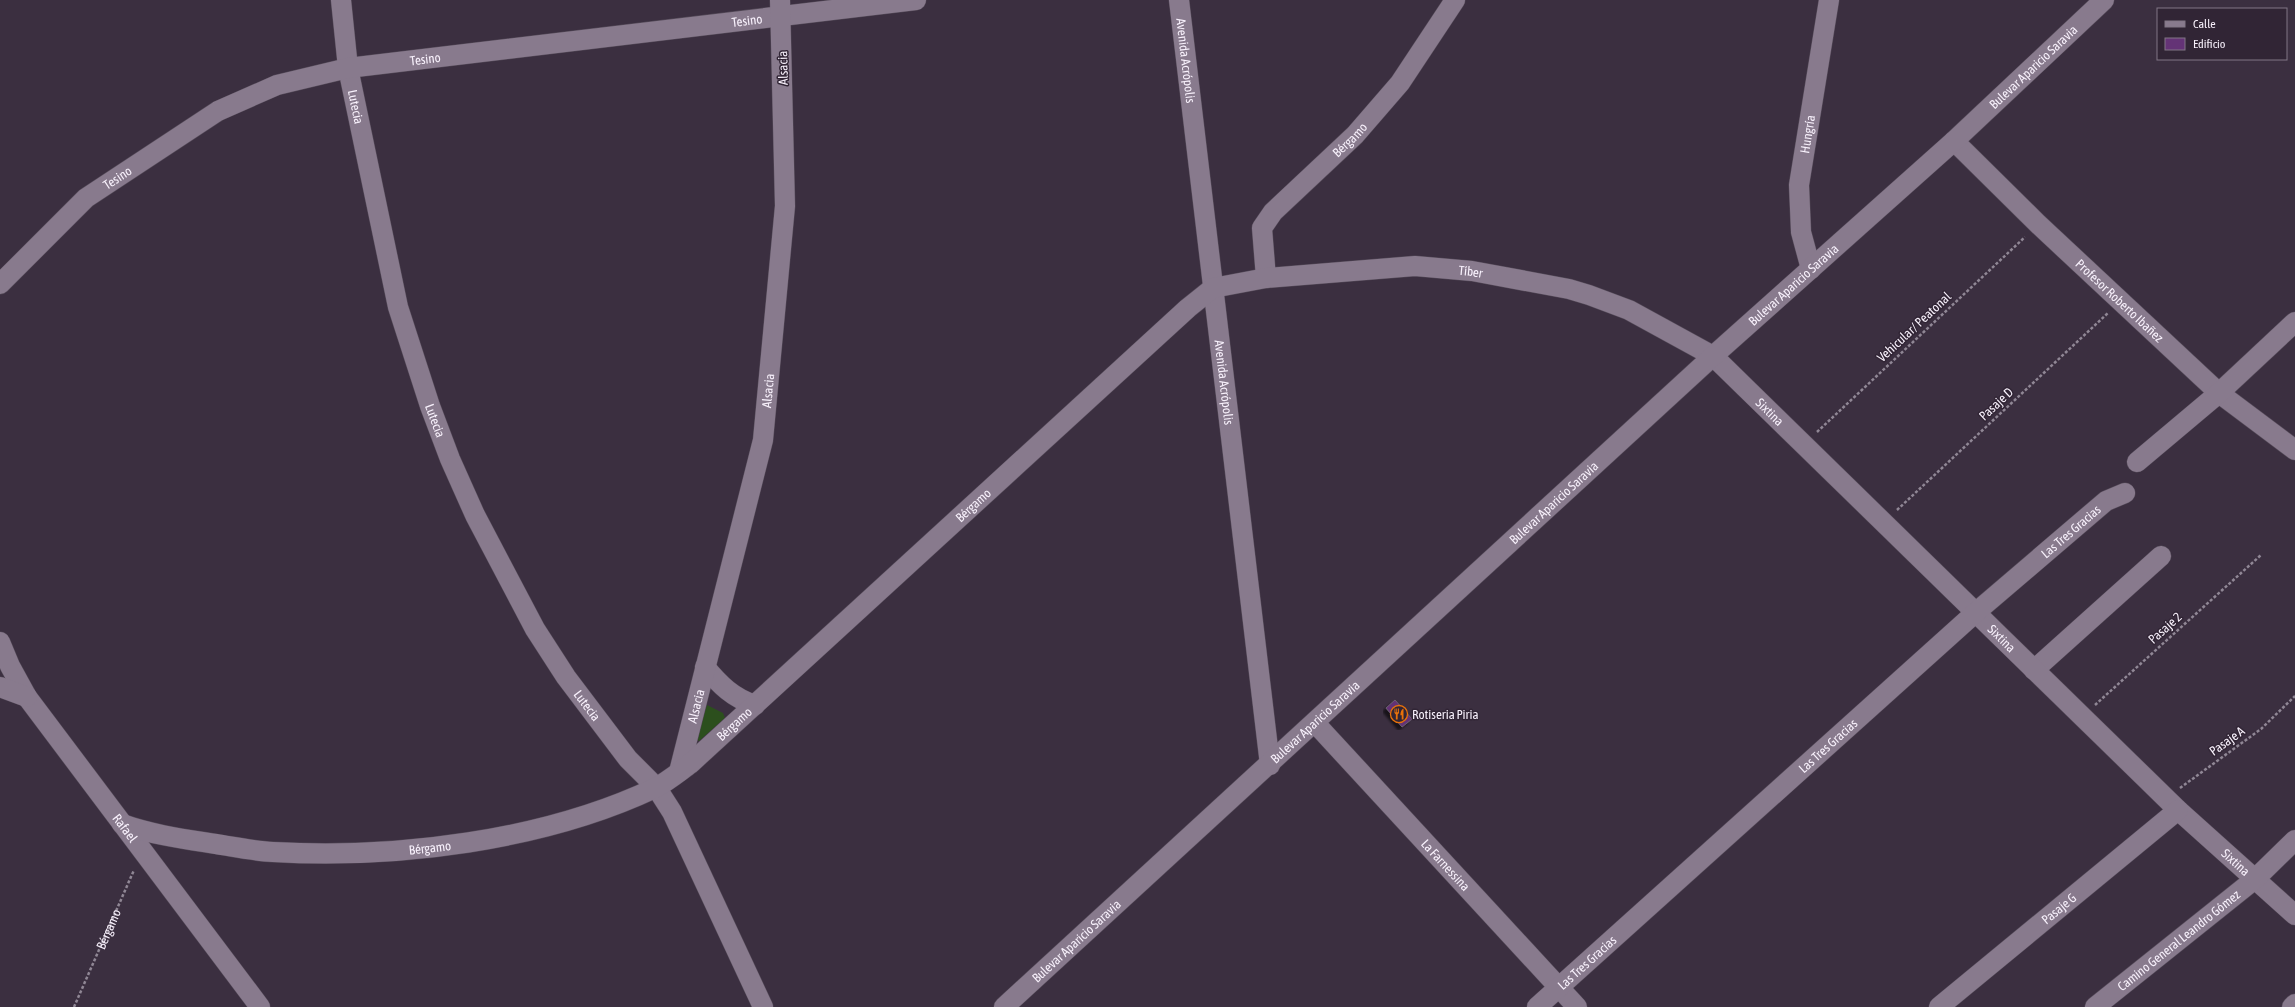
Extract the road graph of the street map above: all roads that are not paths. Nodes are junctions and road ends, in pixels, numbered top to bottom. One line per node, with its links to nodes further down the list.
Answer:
1 (341, 0): 8 (street, Lutecia)
2 (916, 0): 7 (street, Tesino)
3 (1178, 0): 13 (street, Avenida Acrópolis)
4 (1455, 0): 11 (street, Bérgamo)
5 (1829, 0): 10 (street, Hungría)
6 (2104, 0): 9 (street, Bulevar Aparicio Saravia)
7 (781, 8): 8 (street, Tesino); 23 (street, Alsacia)
8 (348, 68): 12 (street, Tesino); 31 (street, Lutecia)
9 (1954, 141): 10 (street, Bulevar Aparicio Saravia); 16 (street, Profesor Roberto Ibañez)
10 (1811, 269): 15 (street, Bulevar Aparicio Saravia)
11 (1266, 278): 13 (street, Tíber); 15 (street, Tíber)
12 (0, 284)
13 (1213, 288): 27 (street, Bérgamo); 29 (street, Avenida Acrópolis)
14 (2295, 322): 16 (street)
15 (1714, 356): 21 (street, Sixtina); 28 (street, Bulevar Aparicio Saravia)
16 (2219, 393): 17 (street, Profesor Roberto Ibañez); 18 (street)
17 (2295, 450)
18 (2137, 462)
19 (2125, 493): 21 (street, Las Tres Gracias)
20 (2161, 556): 24 (street)
21 (1975, 613): 24 (street, Sixtina); 37 (street, Las Tres Gracias)
22 (0, 642): 26 (street, Rafael)
23 (705, 667): 27 (street); 30 (street, Alsacia)
24 (2034, 670): 32 (street, Sixtina)
25 (0, 687): 26 (street)
26 (27, 697): 33 (street, Rafael)
27 (756, 704): 30 (street, Bérgamo)
28 (1315, 723): 29 (street, Bulevar Aparicio Saravia); 37 (street, La Farnessina)
29 (1270, 765): 41 (street, Bulevar Aparicio Saravia)
30 (679, 772): 31 (street, Bérgamo)
31 (656, 787): 33 (street, Bérgamo); 40 (street)
32 (2172, 804): 35 (street, Sixtina); 44 (street, Pasaje G)
33 (122, 824): 39 (street, Rafael)
34 (2295, 840): 35 (street, Camino General Leandro Gómez)
35 (2255, 879): 36 (street, Sixtina); 45 (street, Camino General Leandro Gómez)
36 (2295, 915)
37 (1559, 987): 42 (street, Las Tres Gracias); 43 (street, La Farnessina)
38 (2295, 1004): 46 (street)
39 (260, 1007)
40 (763, 1007)
41 (1004, 1007)
42 (1538, 1007)
43 (1577, 1007)
44 (1939, 1007)
45 (2095, 1007)
46 (2292, 1007)

